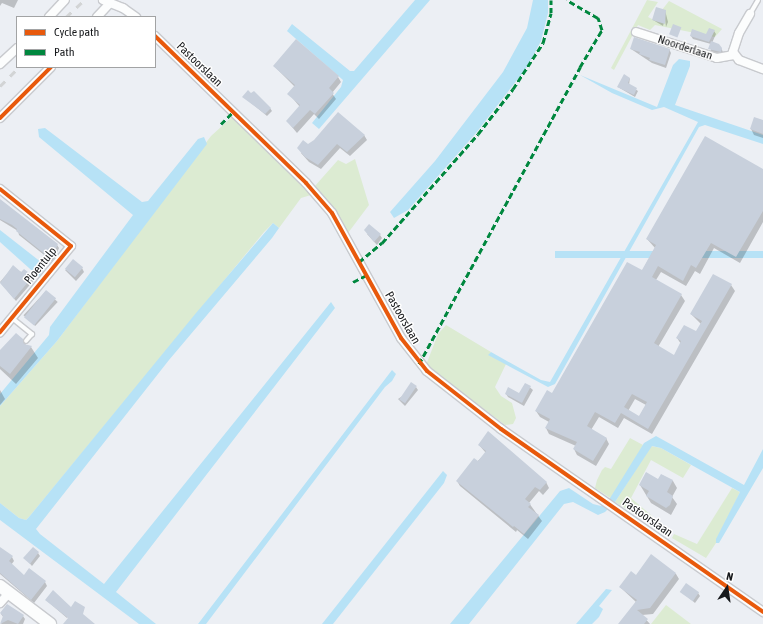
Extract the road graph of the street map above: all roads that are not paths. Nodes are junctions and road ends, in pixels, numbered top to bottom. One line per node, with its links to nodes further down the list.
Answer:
1 (65, 0): 5 (street)
2 (758, 0): 4 (lane)
3 (111, 2): 6 (street); 7 (street)
4 (750, 14): 11 (street)
5 (50, 16)
6 (98, 16)
7 (134, 16)
8 (636, 32): 11 (street, Noorderlaan)
9 (156, 37): 22 (street, Pastoorslaan)
10 (16, 49): 12 (street)
11 (734, 55): 14 (street)
12 (0, 64)
13 (50, 68): 15 (street)
14 (763, 69)
15 (0, 118)
16 (0, 189): 17 (street, Pioentulp)
17 (12, 318): 18 (street, Pioentulp); 19 (lane)
18 (0, 332)
19 (26, 342)
20 (4, 590): 21 (street); 23 (street)
21 (0, 603)
22 (763, 612)
23 (50, 624)

